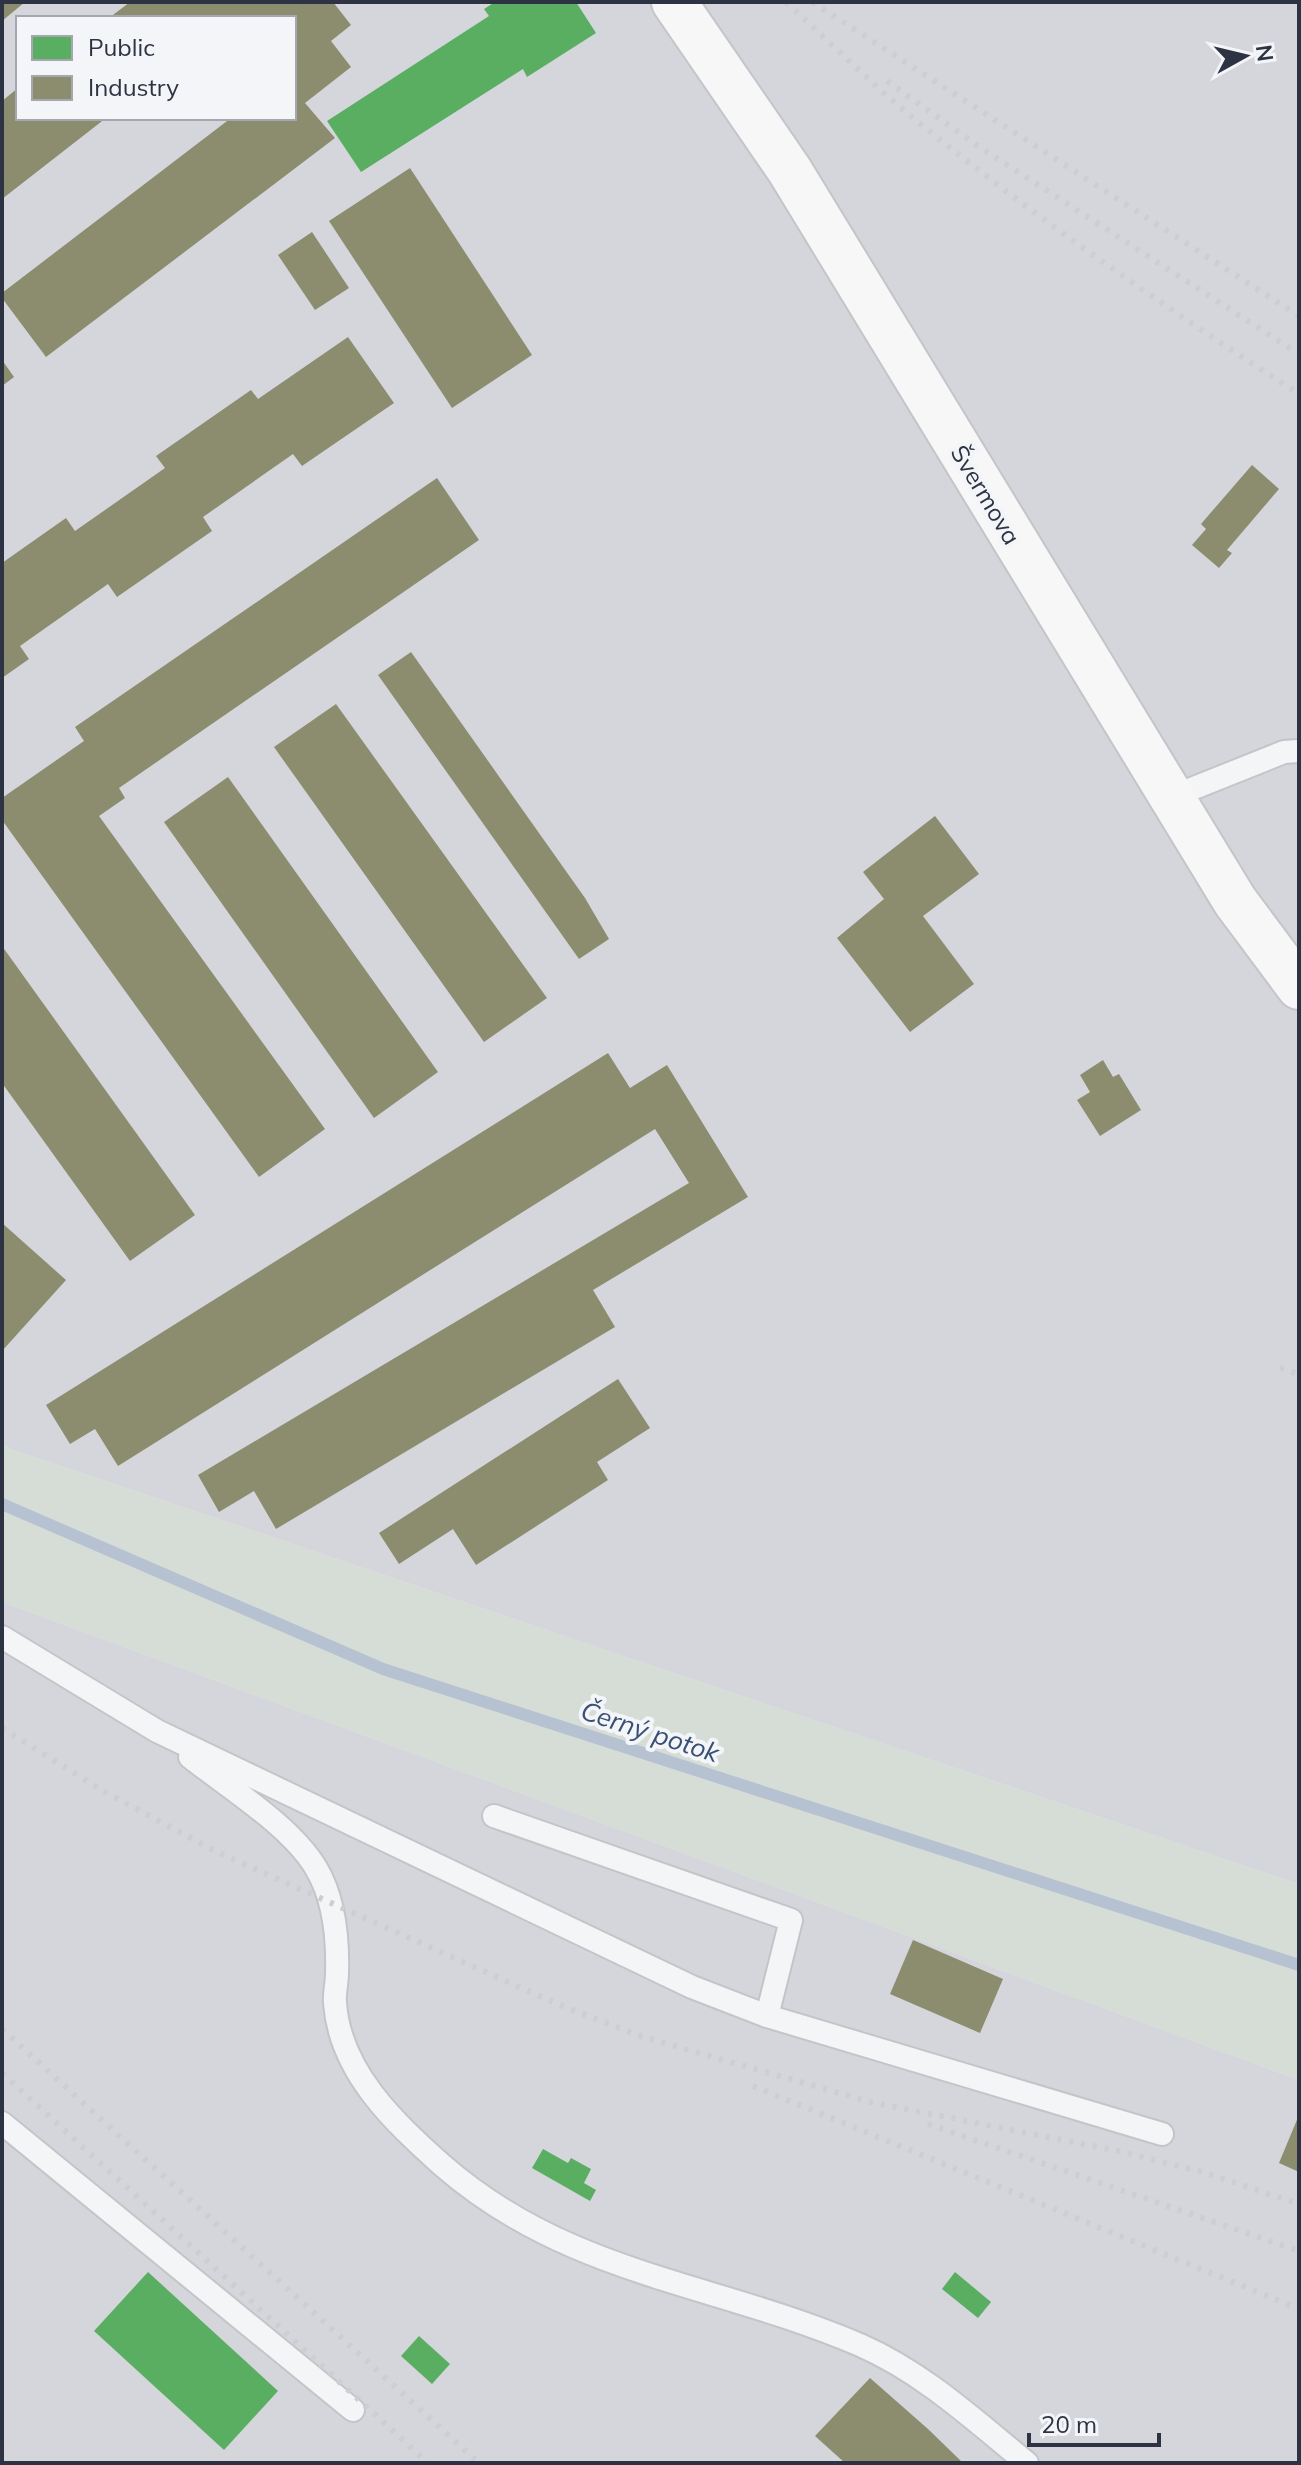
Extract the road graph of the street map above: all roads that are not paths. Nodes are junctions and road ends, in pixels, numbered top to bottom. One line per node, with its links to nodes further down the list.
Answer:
1 (674, 2): 3 (street, Švermova)
2 (1299, 751): 3 (lane)
3 (1169, 798): 4 (street, Švermova)
4 (1299, 987)
5 (2, 1637): 6 (lane)
6 (157, 1731): 8 (lane); 12 (lane)
7 (494, 1816): 8 (lane)
8 (767, 2016): 10 (lane)
9 (2, 2123): 11 (lane)
10 (1162, 2134)
11 (353, 2410)
12 (1027, 2463)

